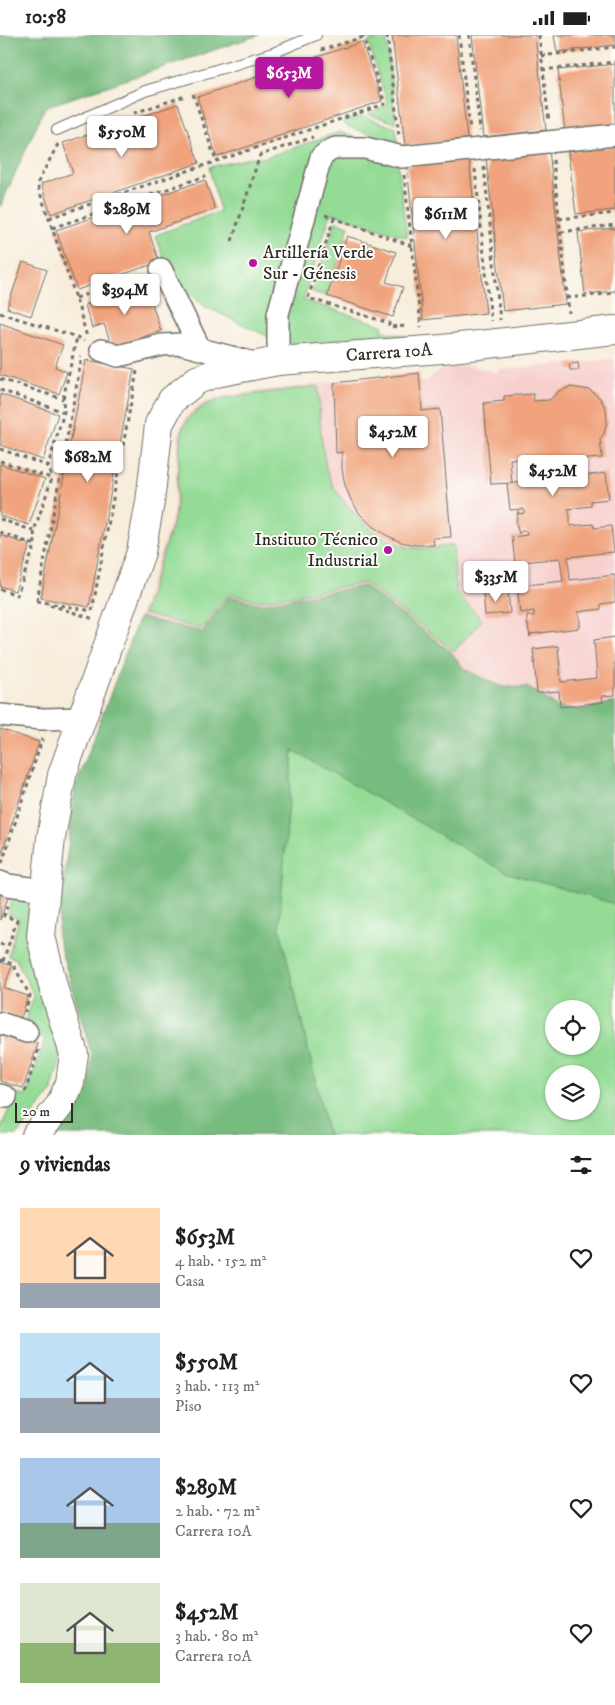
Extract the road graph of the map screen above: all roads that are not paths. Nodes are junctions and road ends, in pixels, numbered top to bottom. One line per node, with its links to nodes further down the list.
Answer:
1 (316, 35): 2 (lane)
2 (57, 130)
3 (615, 135): 8 (street)
4 (161, 269): 6 (street)
5 (615, 329): 8 (street, Carrera 10A)
6 (200, 349): 7 (street); 8 (street)
7 (103, 350)
8 (269, 363): 10 (street, Carrera 10A)
9 (0, 715): 10 (street)
10 (82, 718): 12 (street)
11 (0, 882): 12 (street)
12 (45, 890): 15 (street)
13 (0, 1023): 14 (street)
14 (34, 1037)
15 (36, 1135)

